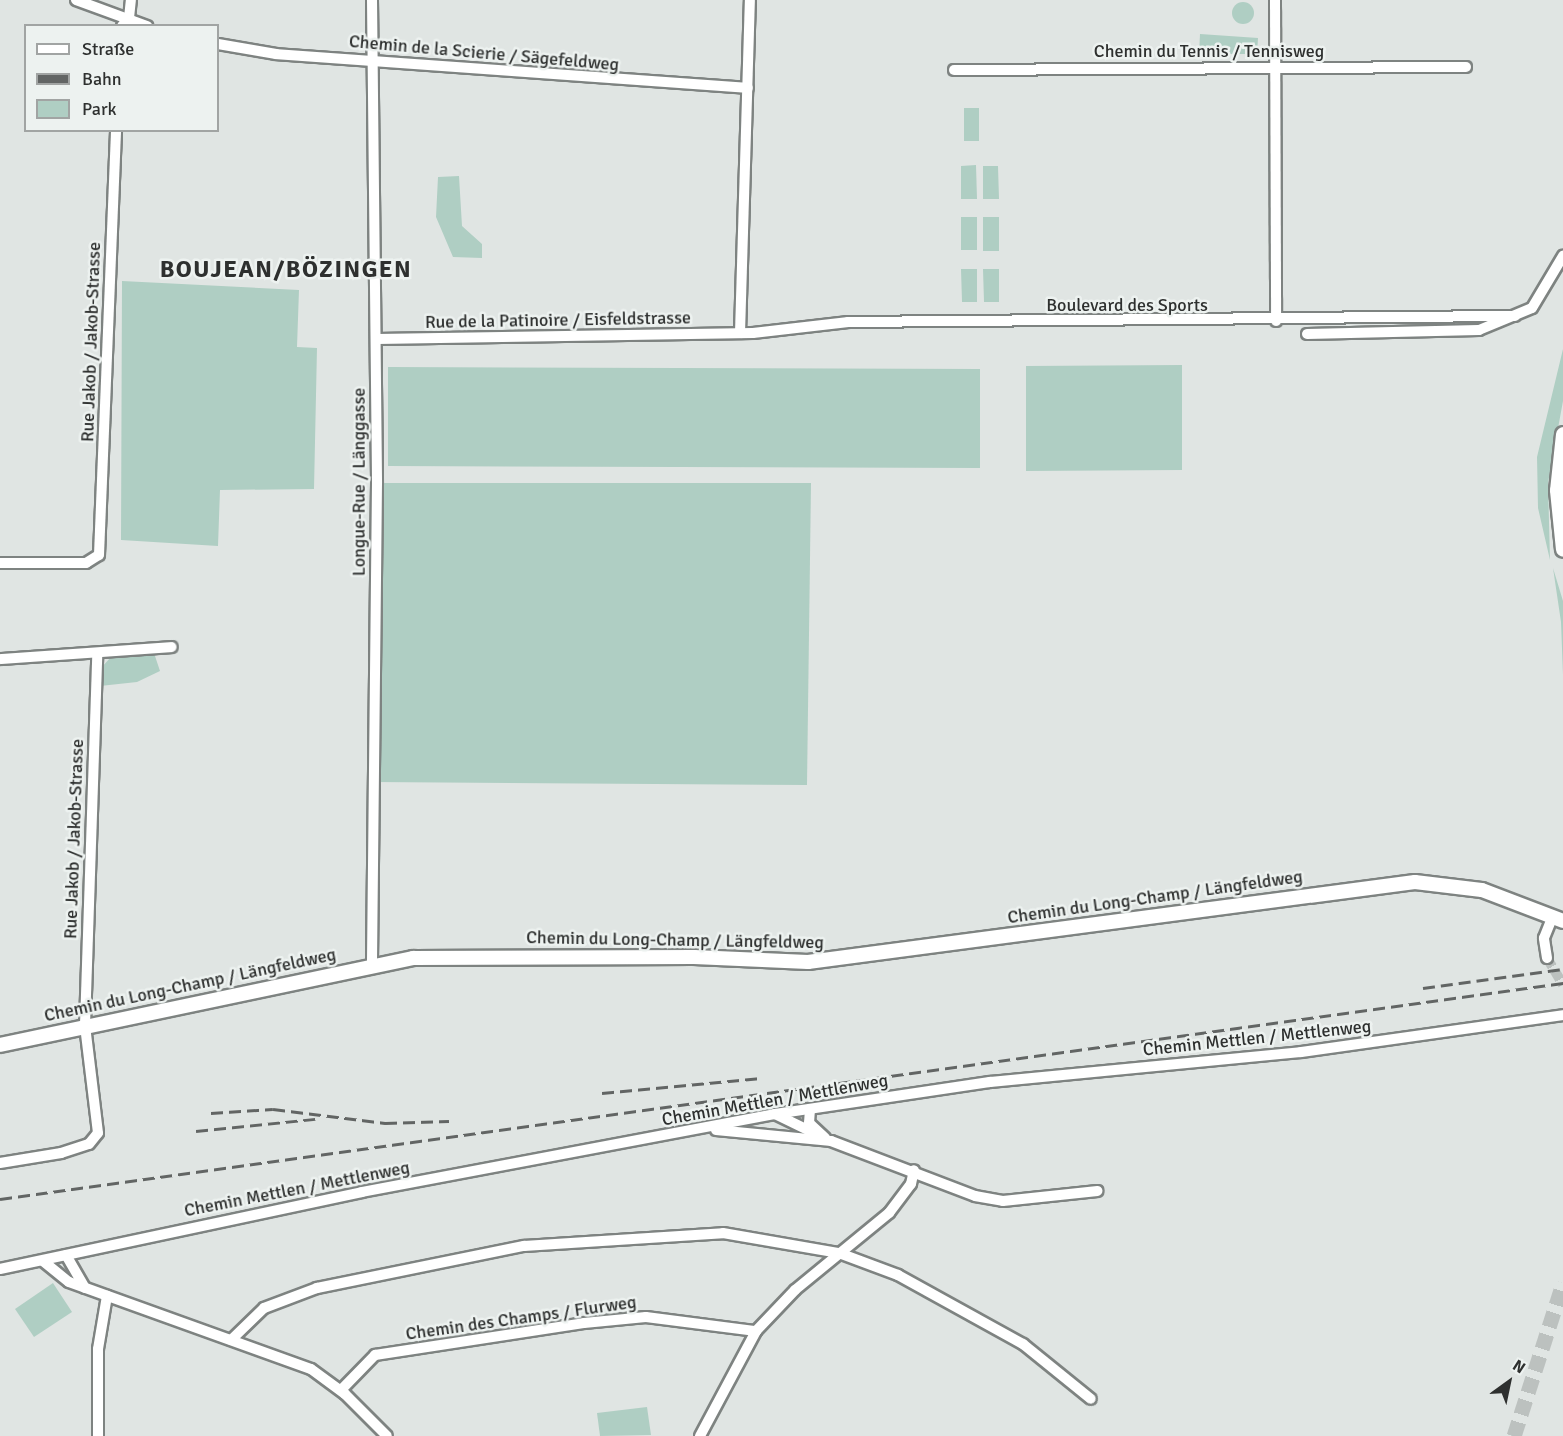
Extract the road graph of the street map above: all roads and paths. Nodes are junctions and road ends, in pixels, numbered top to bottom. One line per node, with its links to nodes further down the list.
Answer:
1 (76, 0): 6 (street)
2 (131, 0): 6 (street)
3 (372, 0): 8 (street, Longue-Rue / Länggasse)
4 (750, 0): 12 (street)
5 (1275, 0): 9 (street)
6 (125, 22)
7 (219, 44): 8 (street, Chemin de la Scierie / Sägefeldweg)
8 (375, 60): 12 (street, Chemin de la Scierie / Sägefeldweg); 19 (street, Longue-Rue / Länggasse)
9 (1275, 67): 10 (street, Chemin du Tennis / Tennisweg); 11 (street, Chemin du Tennis / Tennisweg); 16 (street)
10 (1466, 67)
11 (954, 70)
12 (748, 88): 17 (street)
13 (116, 132): 24 (street, Rue Jakob / Jakob-Strasse)
14 (1563, 256): 15 (street)
15 (1515, 316): 16 (street, Boulevard des Sports); 18 (street)
16 (1276, 321): 17 (street, Boulevard des Sports)
17 (740, 333): 19 (street, Rue de la Patinoire / Eisfeldstrasse)
18 (1306, 334)
19 (376, 339): 30 (street, Longue-Rue / Länggasse)
20 (1563, 434): 23 (highway)
21 (1563, 515): 22 (highway)
22 (1563, 543)
23 (1563, 549)
24 (0, 563)
25 (172, 647): 26 (street)
26 (98, 654): 27 (street); 32 (street, Rue Jakob / Jakob-Strasse)
27 (0, 659)
28 (1558, 919): 29 (street); 30 (main road, Chemin du Long-Champ / Längfeldweg)
29 (1546, 958)
30 (372, 965): 32 (main road, Chemin du Long-Champ / Längfeldweg)
31 (1563, 1015): 34 (street, Chemin Mettlen / Mettlenweg)
32 (85, 1025): 33 (main road, Chemin du Long-Champ / Längfeldweg); 39 (street, Rue Jakob / Jakob-Strasse)
33 (0, 1045)
34 (810, 1109): 35 (street, Chemin Mettlen / Mettlenweg); 37 (street)
35 (775, 1114): 36 (street, Chemin Mettlen / Mettlenweg); 37 (street)
36 (701, 1129): 38 (street); 43 (street, Chemin Mettlen / Mettlenweg)
37 (814, 1133): 38 (street)
38 (831, 1141): 40 (street)
39 (0, 1163)
40 (914, 1170): 41 (street); 42 (street)
41 (1097, 1191)
42 (839, 1253): 48 (street); 49 (street); 51 (street)
43 (66, 1255): 44 (street, Chemin Mettlen / Mettlenweg); 46 (street)
44 (42, 1261): 45 (street, Chemin Mettlen / Mettlenweg); 46 (street)
45 (0, 1269)
46 (85, 1288): 47 (street)
47 (107, 1296): 49 (street); 52 (street)
48 (756, 1331): 50 (street, Chemin des Champs / Flurweg); 54 (street)
49 (231, 1340): 50 (street)
50 (341, 1390): 53 (street)
51 (1091, 1399)
52 (98, 1436)
53 (387, 1436)
54 (700, 1436)

